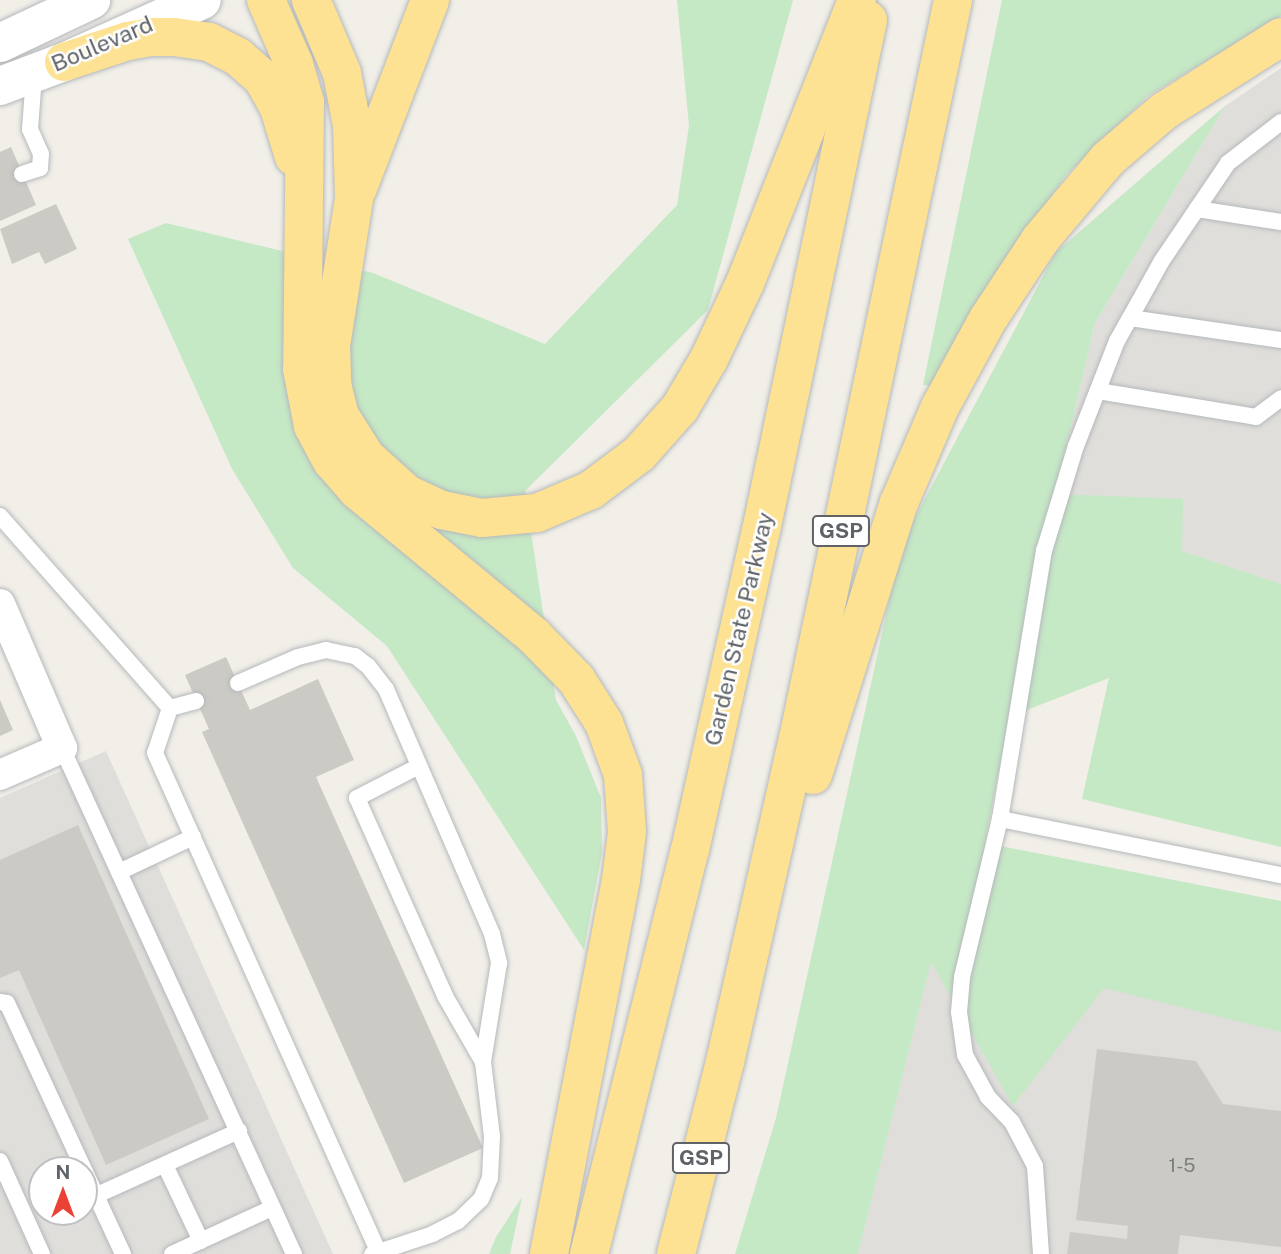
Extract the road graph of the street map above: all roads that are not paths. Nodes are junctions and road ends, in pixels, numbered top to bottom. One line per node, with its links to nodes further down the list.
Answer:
1 (91, 0): 10 (main road, Boulevard)
2 (202, 0): 11 (main road, Boulevard)
3 (267, 0): 17 (highway)
4 (311, 0): 14 (highway)
5 (430, 0): 14 (highway)
6 (857, 0): 14 (highway)
7 (873, 0): 51 (highway, Garden State Parkway)
8 (953, 0): 36 (highway, GSP)
9 (1281, 37): 36 (highway)
10 (0, 43)
11 (33, 74): 13 (lane); 17 (highway)
12 (1281, 122): 15 (lane)
13 (23, 174)
14 (354, 199)
15 (1197, 209): 16 (lane); 18 (lane)
16 (1281, 222)
17 (303, 235): 50 (highway)
18 (1130, 318): 19 (lane); 20 (lane)
19 (1281, 340)
20 (1098, 391): 21 (lane); 30 (lane)
21 (1281, 398)
22 (0, 516): 26 (lane)
23 (0, 604): 27 (street)
24 (238, 684): 28 (lane)
25 (196, 701): 26 (lane)
26 (170, 708): 31 (lane)
27 (62, 748): 29 (street); 32 (lane)
28 (419, 766): 35 (lane); 35 (lane)
29 (0, 775)
30 (1000, 819): 33 (lane); 53 (lane)
31 (193, 837): 32 (lane); 45 (lane)
32 (119, 872): 37 (lane)
33 (1281, 875)
34 (0, 1002): 38 (lane)
35 (482, 1062): 45 (lane)
36 (725, 1062): 52 (highway, GSP)
37 (239, 1131): 40 (lane); 43 (lane)
38 (79, 1156)
39 (0, 1161): 46 (lane)
40 (165, 1165): 41 (lane); 44 (lane)
41 (98, 1195)
42 (98, 1197): 47 (lane)
43 (272, 1208): 44 (lane); 49 (lane)
44 (201, 1241): 48 (lane)
45 (375, 1253)
46 (42, 1254)
47 (123, 1254)
48 (172, 1254)
49 (294, 1254)
50 (549, 1254)
51 (589, 1254)
52 (677, 1254)
53 (1041, 1254)

